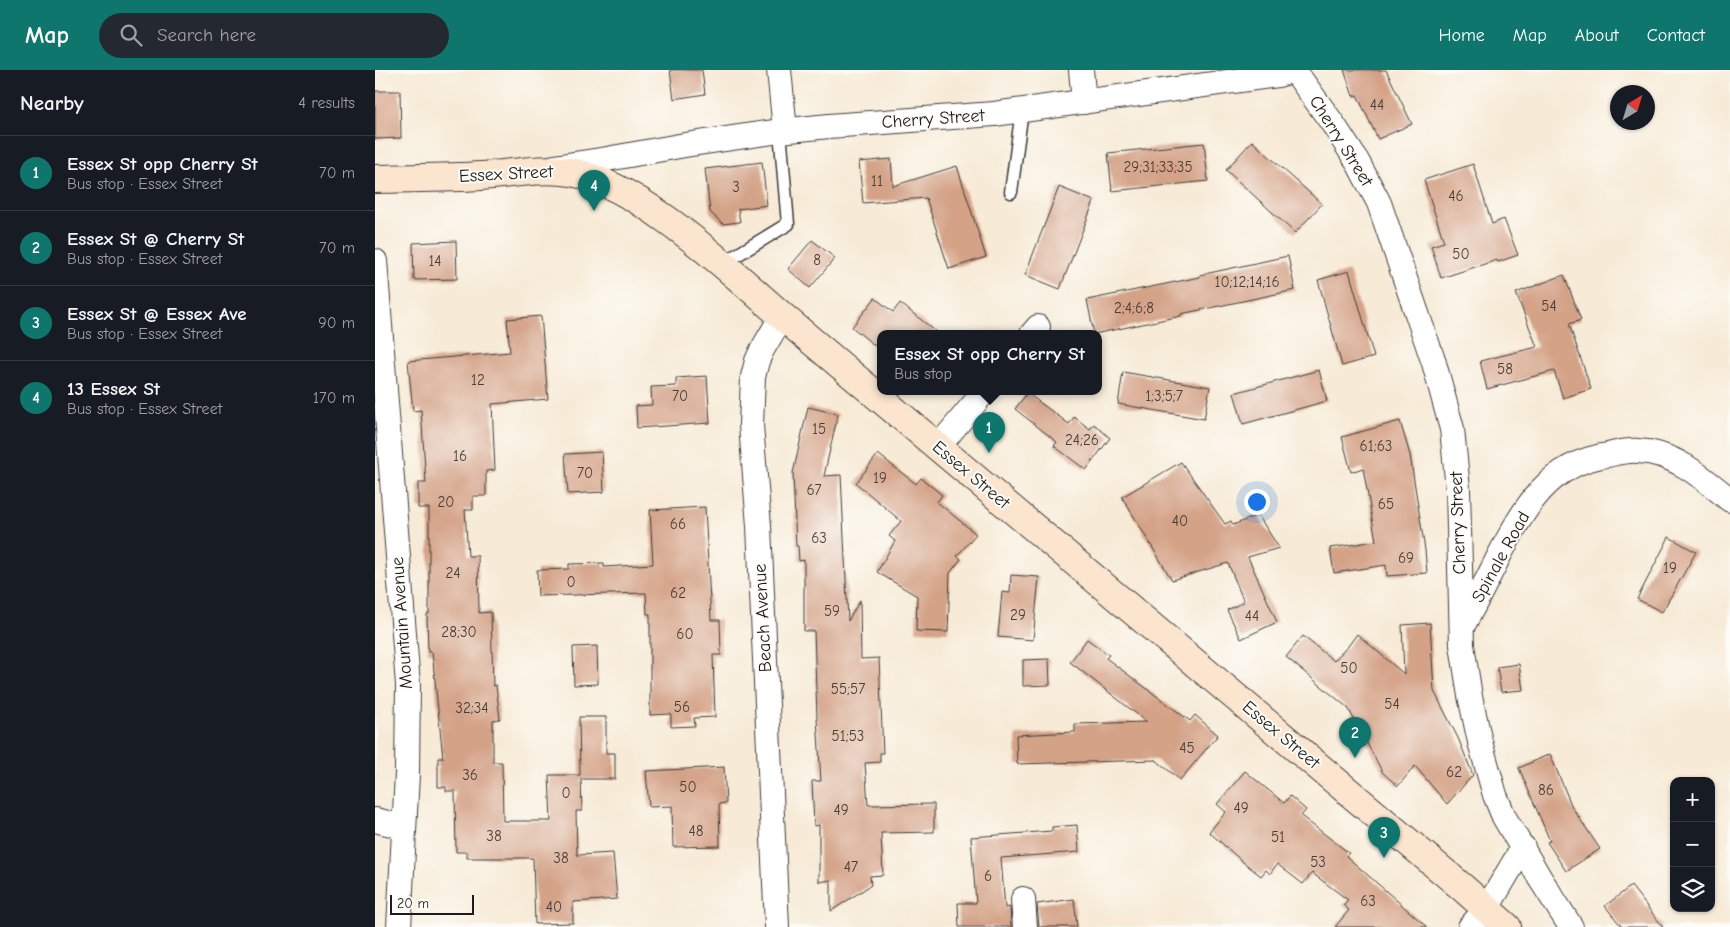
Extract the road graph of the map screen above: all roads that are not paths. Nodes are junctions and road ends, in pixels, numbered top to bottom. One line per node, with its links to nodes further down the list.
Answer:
1 (779, 70): 6 (street)
2 (1081, 70): 4 (street)
3 (1294, 70): 4 (street, Cherry Street); 17 (street, Cherry Street)
4 (1084, 102): 5 (street, Cherry Street)
5 (1022, 110): 6 (street, Cherry Street); 9 (lane)
6 (783, 131): 7 (street, Cherry Street); 11 (lane)
7 (523, 171): 8 (main road, Essex Street); 11 (main road, Essex Street)
8 (375, 180)
9 (1011, 192)
10 (375, 261): 14 (street, Mountain Avenue)
11 (722, 264): 12 (main road, Essex Street)
12 (782, 316): 15 (main road, Essex Street); 24 (street, Beach Avenue)
13 (981, 395): 15 (street)
14 (381, 419): 19 (street, Mountain Avenue)
15 (938, 447): 22 (main road, Essex Street)
16 (1730, 500): 17 (street, Spinale Road)
17 (1461, 629): 20 (street, Cherry Street)
18 (375, 820): 19 (street)
19 (404, 827): 23 (street, Mountain Avenue)
20 (1523, 847): 22 (street); 27 (street, Cherry Street)
21 (1023, 899): 25 (street)
22 (1478, 918): 26 (main road, Essex Street)
23 (399, 927)
24 (777, 927)
25 (1025, 927)
26 (1507, 927)
27 (1571, 927)

